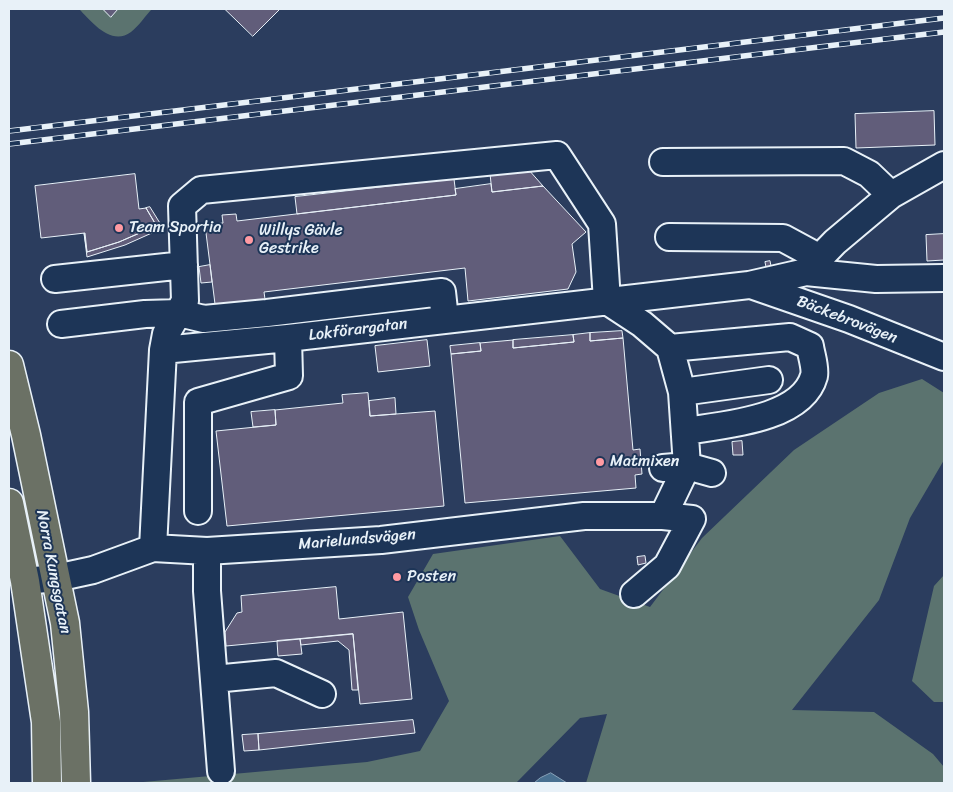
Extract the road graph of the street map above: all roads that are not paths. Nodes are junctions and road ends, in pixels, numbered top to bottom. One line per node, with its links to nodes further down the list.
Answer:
1 (663, 162): 3 (street)
2 (944, 165): 3 (street)
3 (891, 195): 6 (street)
4 (669, 237): 6 (street)
5 (184, 265): 8 (street); 10 (street); 11 (street)
6 (813, 265): 7 (street); 9 (street, Lokförargatan)
7 (944, 278)
8 (55, 280)
9 (749, 285): 10 (street, Lokförargatan); 18 (street, Bäckebrovägen)
10 (607, 301): 12 (street, Lokförargatan); 16 (street)
11 (179, 312): 12 (street); 13 (street); 17 (street)
12 (445, 319): 14 (street, Lokförargatan)
13 (61, 324)
14 (288, 338): 17 (street, Lokförargatan); 27 (street)
15 (766, 339): 16 (street); 20 (street); 22 (street)
16 (670, 348): 21 (street)
17 (163, 350): 29 (street)
18 (944, 357)
19 (9, 365): 31 (main road, Norra Kungsgatan)
20 (769, 380): 21 (street); 22 (street)
21 (682, 392): 23 (street)
22 (772, 414): 23 (street)
23 (686, 430): 24 (street)
24 (675, 467): 25 (street); 28 (street)
25 (712, 473)
26 (9, 503): 32 (main road, Norra Kungsgatan)
27 (198, 511)
28 (662, 516): 30 (street, Marielundsvägen); 33 (street, Marielundsvägen)
29 (153, 548): 30 (street, Marielundsvägen); 31 (street, Marielundsvägen)
30 (207, 551): 34 (street)
31 (56, 578): 32 (street, Marielundsvägen); 38 (main road, Norra Kungsgatan)
32 (25, 581): 37 (main road, Norra Kungsgatan)
33 (634, 594)
34 (214, 679): 35 (street); 36 (street)
35 (322, 694)
36 (221, 771)
37 (47, 783)
38 (76, 783)

